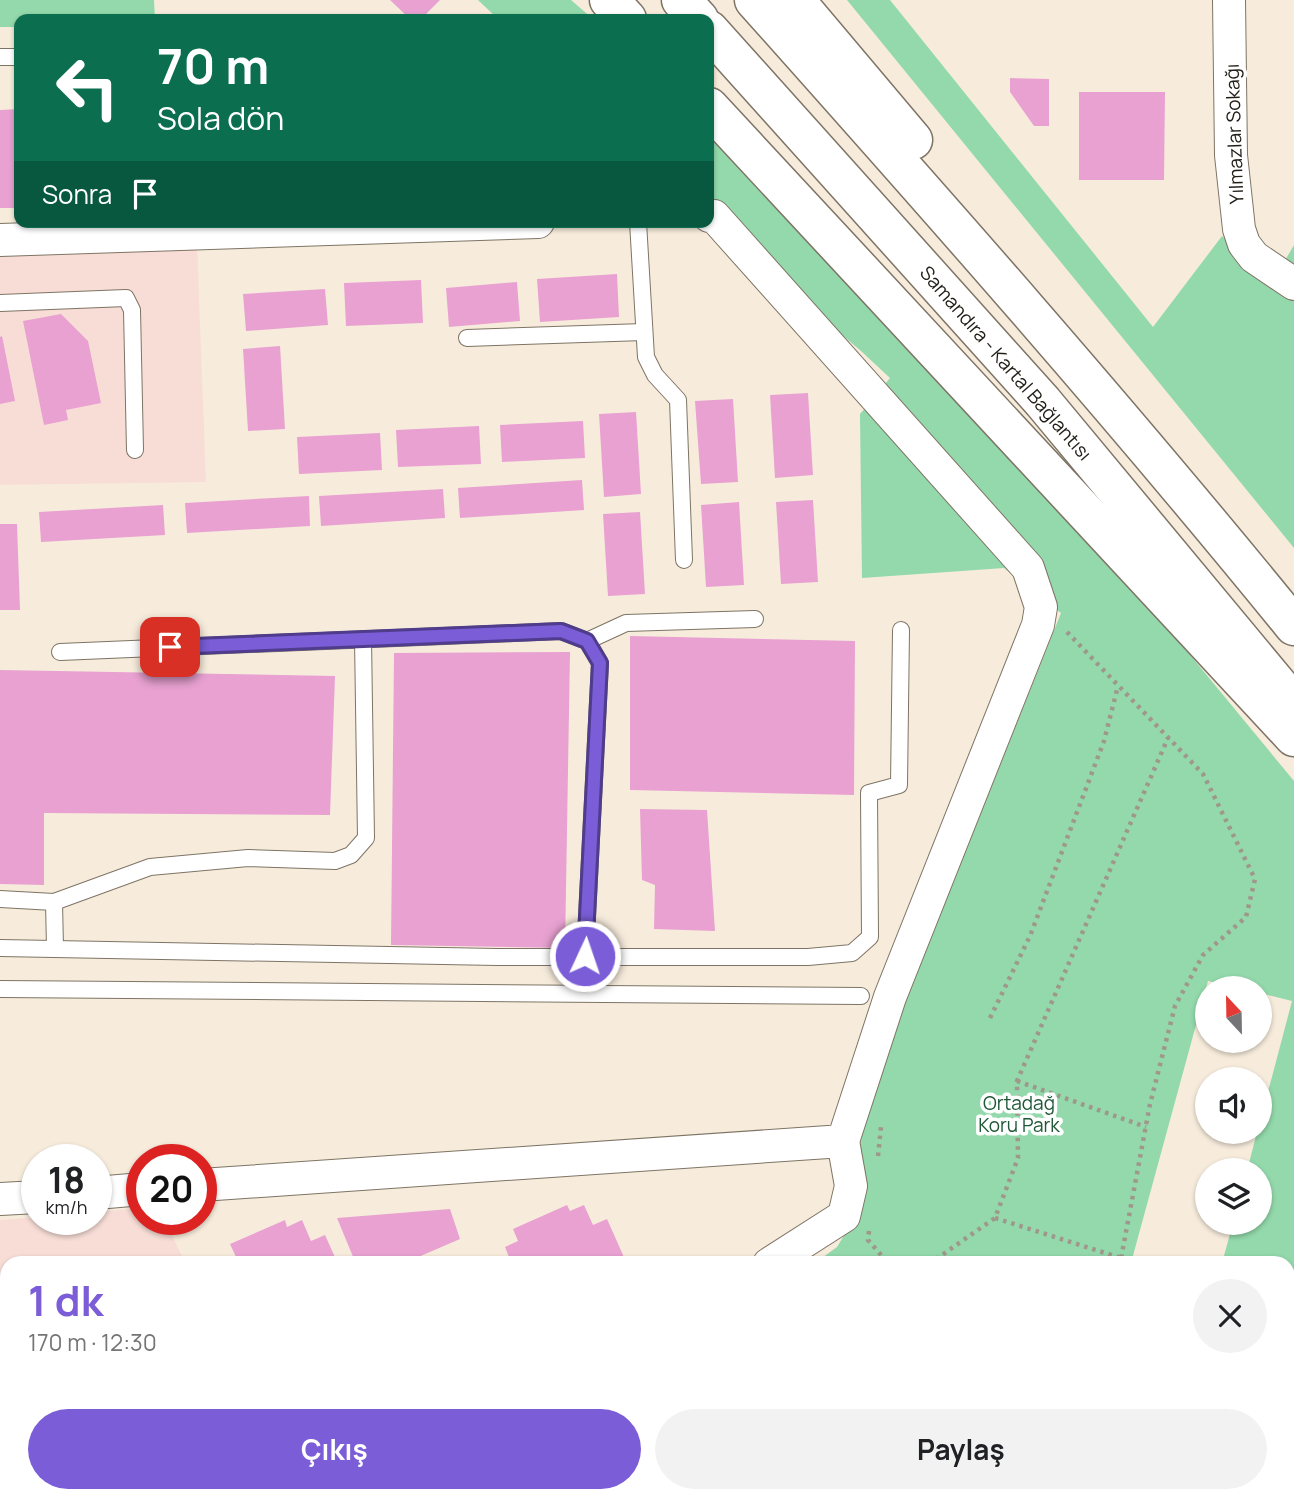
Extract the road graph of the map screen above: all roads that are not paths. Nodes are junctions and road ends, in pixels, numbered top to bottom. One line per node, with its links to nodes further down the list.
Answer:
1 (609, 0): 6 (main road)
2 (681, 0): 7 (main road)
3 (754, 0): 22 (main road)
4 (795, 0): 20 (main road)
5 (1230, 0): 14 (street, Yılmazlar Sokağı)
6 (622, 14)
7 (694, 14)
8 (714, 36): 27 (main road, Samandıra - Kartal Bağlantısı)
9 (714, 112): 28 (main road)
10 (714, 216): 36 (street)
11 (359, 228): 13 (street)
12 (638, 228): 16 (lane)
13 (0, 240)
14 (1294, 284)
15 (0, 303): 18 (lane)
16 (644, 332): 17 (lane); 19 (lane)
17 (467, 338)
18 (135, 450)
19 (684, 560)
20 (1294, 591)
21 (755, 619): 25 (lane)
22 (1294, 625)
23 (901, 630): 33 (lane)
24 (363, 639): 25 (lane); 26 (lane); 30 (lane)
25 (587, 641): 33 (lane)
26 (60, 652)
27 (1294, 704)
28 (1294, 737)
29 (0, 899): 30 (lane)
30 (54, 902): 32 (lane)
31 (0, 948): 32 (lane)
32 (54, 948): 33 (lane)
33 (585, 956)
34 (0, 989): 35 (lane)
35 (860, 996)
36 (843, 1141): 37 (street); 40 (street)
37 (217, 1184)
38 (21, 1198): 39 (street)
39 (0, 1199)
40 (782, 1256)

